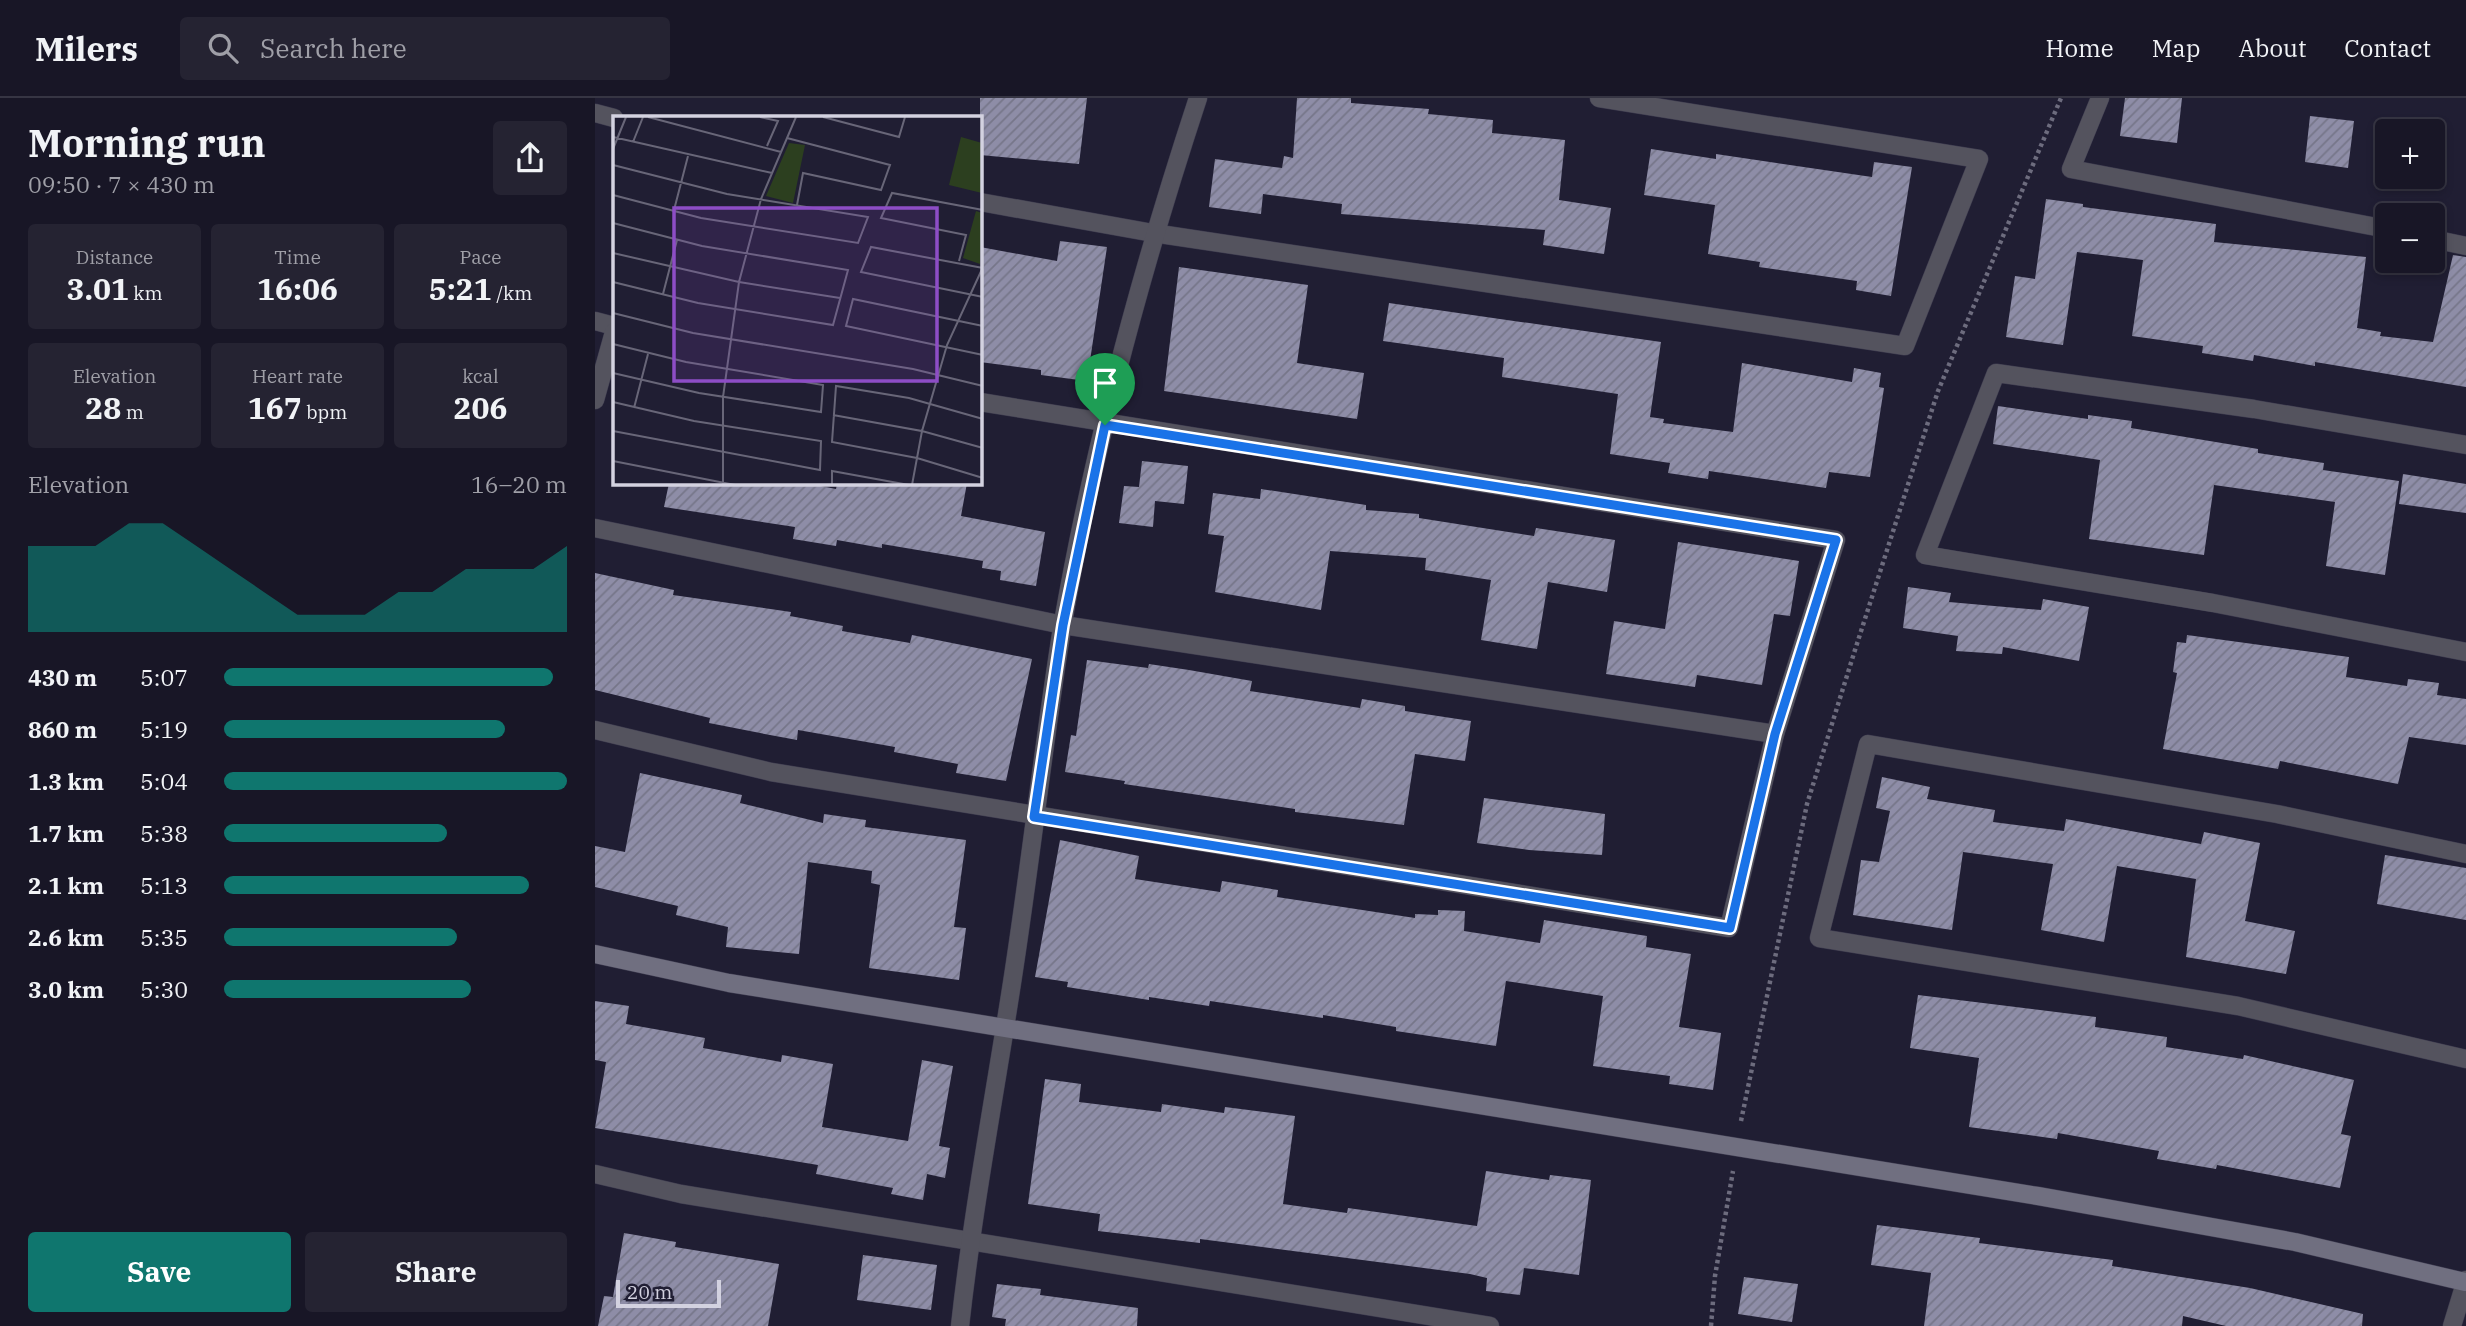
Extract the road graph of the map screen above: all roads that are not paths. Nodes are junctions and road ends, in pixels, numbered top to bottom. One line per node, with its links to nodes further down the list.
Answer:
1 (598, 98): 5 (street)
2 (1198, 98): 9 (street)
3 (1599, 98): 9 (street)
4 (2100, 98): 8 (street)
5 (595, 111): 6 (street)
6 (613, 118)
7 (982, 202): 9 (street)
8 (2375, 227)
9 (1153, 233): 17 (street)
10 (2445, 242): 11 (street)
11 (2466, 246)
12 (595, 321): 13 (street)
13 (613, 326)
14 (613, 336): 15 (street)
15 (595, 400)
16 (982, 402): 17 (street)
17 (1105, 425): 20 (street); 23 (street)
18 (2466, 445): 21 (street)
19 (595, 528): 20 (street)
20 (1063, 625): 23 (street); 24 (street)
21 (2466, 652)
22 (595, 730): 24 (street)
23 (1775, 734): 24 (street)
24 (1034, 817): 27 (street)
25 (2466, 854): 28 (street)
26 (595, 954): 27 (street)
27 (1004, 1028): 30 (street); 31 (street)
28 (2466, 1059)
29 (595, 1174): 30 (street)
30 (969, 1240): 32 (street); 33 (street)
31 (2466, 1282): 34 (street)
32 (960, 1326)
33 (1490, 1326)
34 (2452, 1326)

